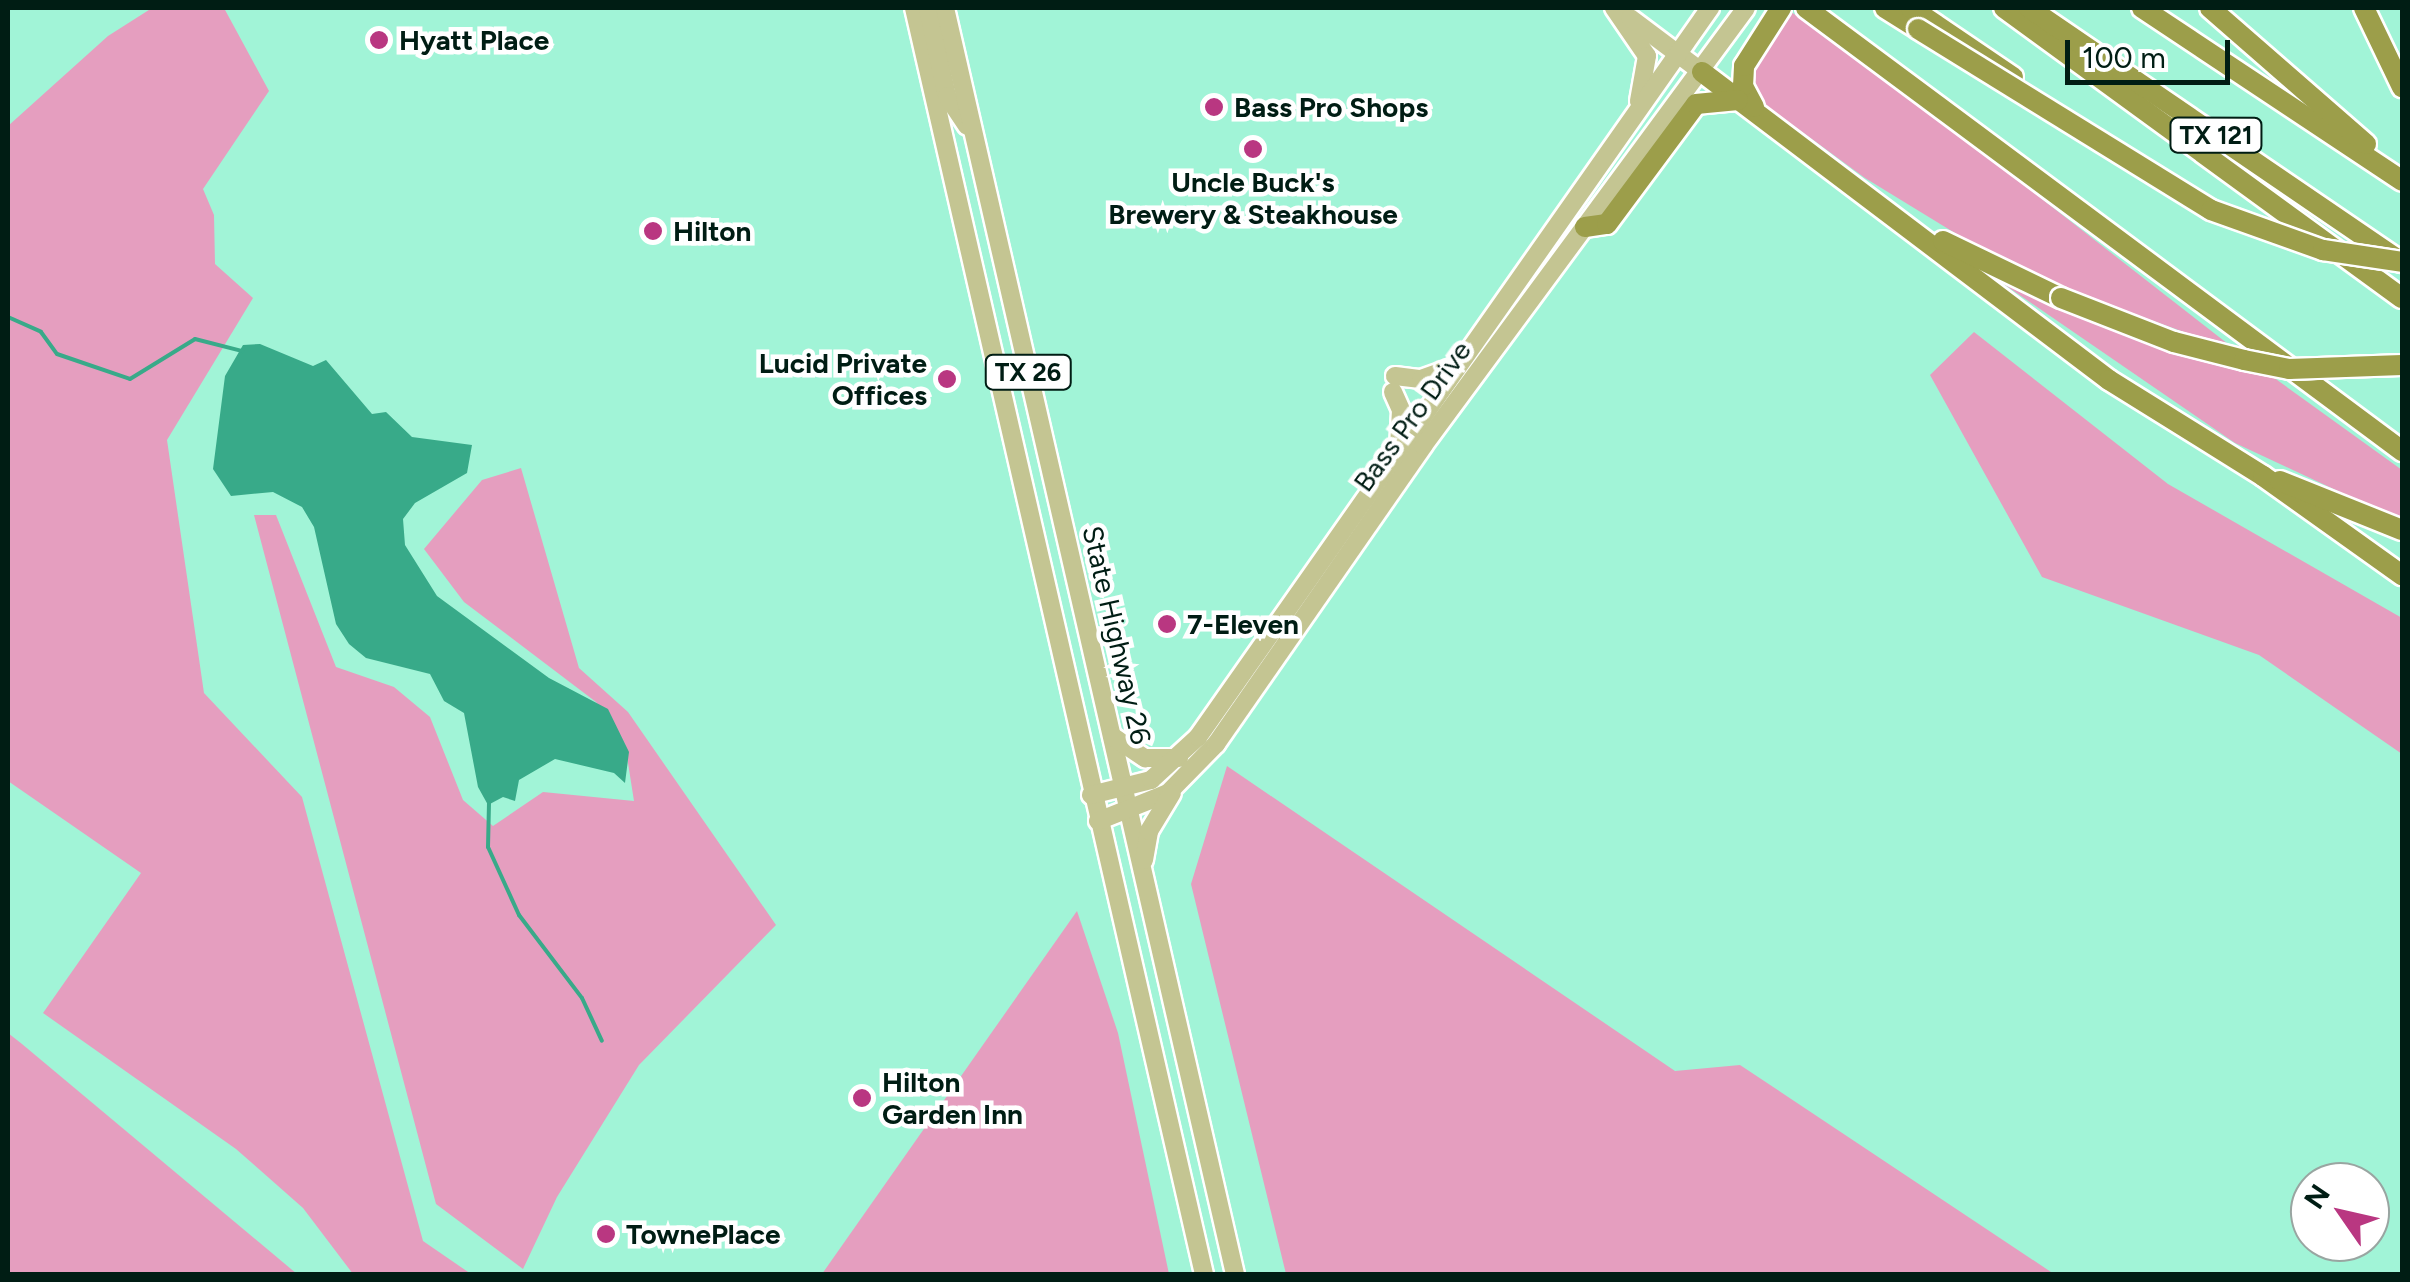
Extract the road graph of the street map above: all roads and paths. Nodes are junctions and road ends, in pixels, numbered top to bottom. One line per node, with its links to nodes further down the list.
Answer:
1 (914, 8): 34 (main road, State Highway 26 / TX 26)
2 (928, 8): 22 (main road)
3 (945, 8): 22 (main road, State Highway 26 / TX 26)
4 (1615, 8): 16 (main road); 20 (main road)
5 (1710, 8): 16 (main road, Bass Pro Drive)
6 (1746, 8): 17 (main road, Bass Pro Drive)
7 (1782, 8): 21 (highway)
8 (1806, 8): 30 (highway)
9 (1885, 8): 15 (highway)
10 (2004, 8): 27 (highway)
11 (2029, 8): 26 (highway, TX 121)
12 (2142, 8): 23 (highway, TX 121)
13 (2210, 8): 23 (highway)
14 (2364, 8): 18 (highway)
15 (1918, 18): 26 (highway, bridge)
16 (1677, 54): 17 (main road); 20 (main road, Bass Pro Drive)
17 (1702, 72): 19 (highway); 24 (main road, Bass Pro Drive)
18 (2402, 86)
19 (1738, 100): 21 (highway); 24 (highway)
20 (1635, 113): 29 (main road, Bass Pro Drive)
21 (1761, 117): 25 (highway)
22 (973, 134): 32 (main road, State Highway 26 / TX 26)
23 (2402, 181)
24 (1585, 227): 41 (main road, Bass Pro Drive)
25 (1914, 228): 28 (highway, bridge); 36 (highway)
26 (2402, 262)
27 (2402, 298)
28 (2402, 365)
29 (1452, 368): 33 (main road, Bass Pro Drive); 33 (main road)
30 (2324, 396): 31 (highway); 35 (highway)
31 (2402, 436)
32 (1044, 444): 34 (main road); 39 (main road, State Highway 26 / TX 26)
33 (1399, 444): 40 (main road, Bass Pro Drive)
34 (1016, 451): 43 (main road, State Highway 26 / TX 26)
35 (2402, 451)
36 (2264, 476): 37 (highway); 38 (highway)
37 (2402, 530)
38 (2402, 575)
39 (1112, 736): 40 (main road); 42 (main road, State Highway 26 / TX 26)
40 (1179, 758): 42 (main road, Bass Pro Drive)
41 (1187, 780): 44 (main road, Bass Pro Drive); 46 (main road)
42 (1124, 787): 43 (main road, Bass Pro Drive); 44 (main road, State Highway 26 / TX 26)
43 (1092, 796): 45 (main road, State Highway 26 / TX 26)
44 (1129, 813): 45 (main road, Bass Pro Drive); 46 (main road, State Highway 26 / TX 26)
45 (1098, 821): 47 (main road, State Highway 26 / TX 26)
46 (1143, 875): 48 (main road, State Highway 26 / TX 26)
47 (1204, 1274)
48 (1235, 1274)

